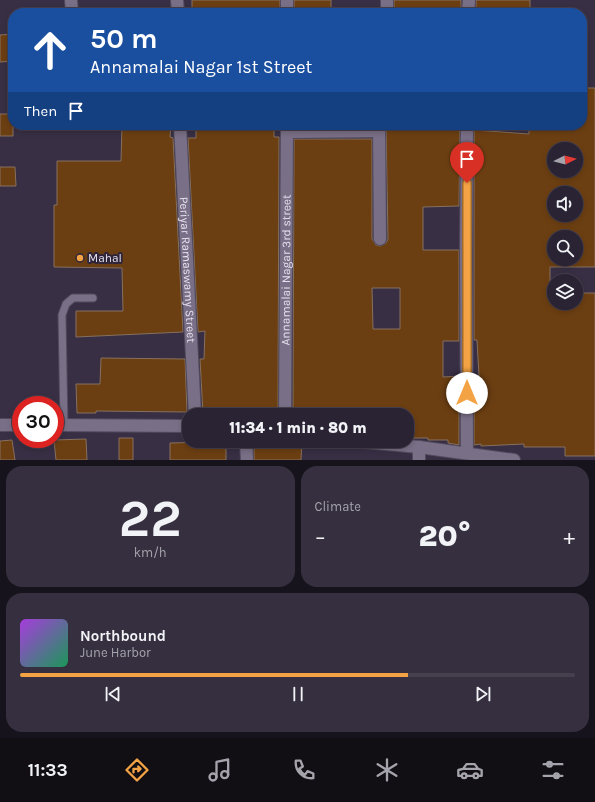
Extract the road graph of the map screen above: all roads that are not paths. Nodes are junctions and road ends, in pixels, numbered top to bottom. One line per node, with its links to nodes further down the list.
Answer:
1 (180, 130): 8 (street, Periyar Ramaswamy Street)
2 (287, 130): 9 (street, Annamalai Nagar 3rd street)
3 (379, 130): 5 (street)
4 (467, 130): 17 (street)
5 (380, 238)
6 (93, 298): 7 (lane)
7 (60, 396)
8 (195, 408)
9 (285, 408)
10 (0, 425): 11 (street)
11 (12, 425)
12 (64, 426): 13 (street)
13 (182, 426)
14 (414, 447): 15 (street)
15 (419, 447): 17 (street); 19 (street)
16 (246, 448): 18 (street)
17 (467, 453): 20 (street)
18 (247, 460)
19 (419, 460)
20 (514, 460)

